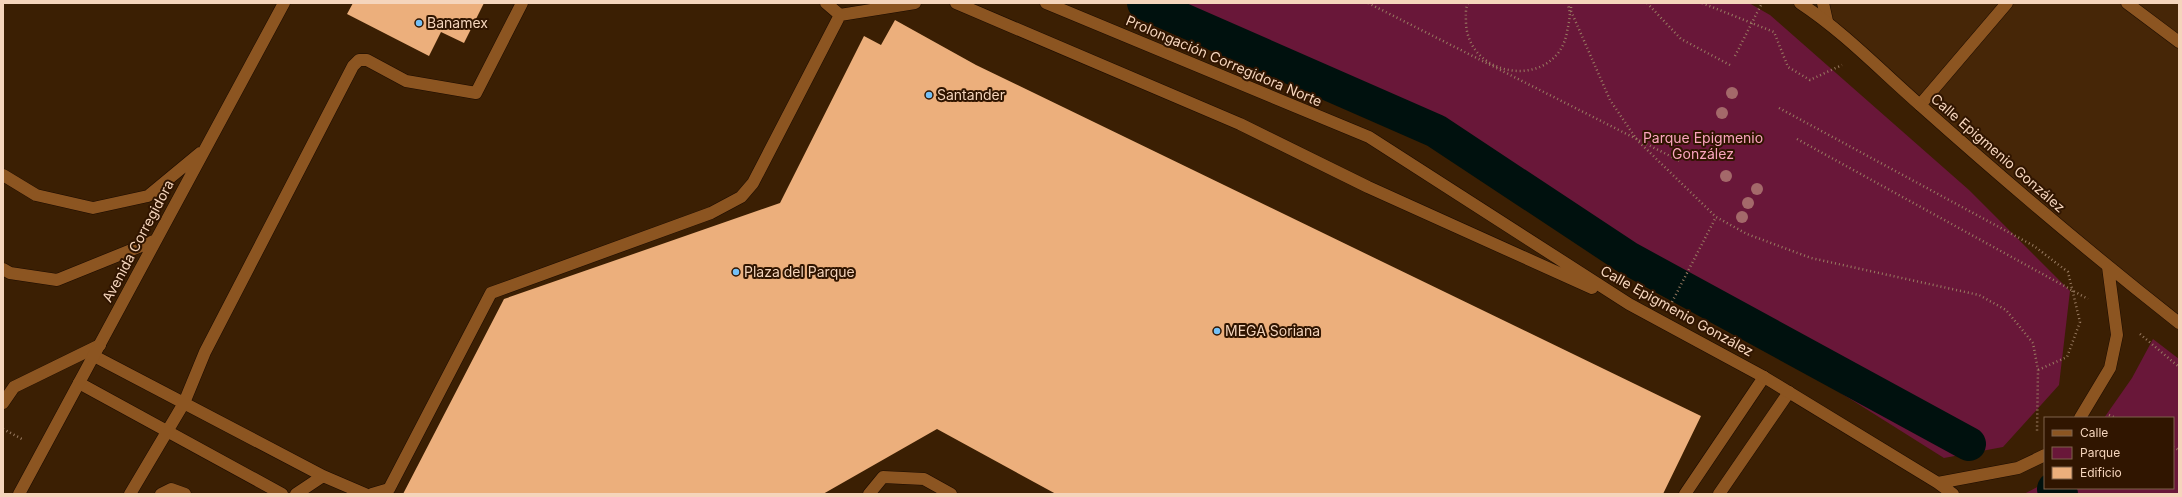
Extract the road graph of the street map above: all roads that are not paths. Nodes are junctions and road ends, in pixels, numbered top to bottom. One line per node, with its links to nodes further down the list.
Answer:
1 (284, 3): 16 (main road, Avenida Corregidora)
2 (522, 3): 29 (main road)
3 (826, 3): 11 (main road)
4 (915, 3): 11 (main road)
5 (956, 3): 21 (main road)
6 (1046, 3): 15 (main road, Prolongación Corregidora Norte)
7 (1800, 3): 12 (main road, Calle Epigmenio González)
8 (1823, 3): 12 (main road)
9 (2007, 3): 14 (main road)
10 (2127, 3): 13 (main road)
11 (840, 15): 42 (main road)
12 (1827, 21): 14 (main road, Calle Epigmenio González)
13 (2179, 42)
14 (1920, 105): 19 (main road, Calle Epigmenio González)
15 (1369, 137): 21 (main road, Calle Epigmenio González)
16 (205, 149): 17 (main road); 18 (main road, Avenida Corregidora)
17 (3, 175)
18 (156, 240): 20 (main road); 23 (main road, Avenida Corregidora)
19 (2108, 267): 22 (main road, Calle Epigmenio González); 30 (main road)
20 (3, 268)
21 (1629, 304): 25 (main road, Calle Epigmenio González)
22 (2179, 323)
23 (100, 345): 24 (main road, Avenida Corregidora); 28 (main road)
24 (94, 356): 26 (main road, Avenida Corregidora); 29 (main road)
25 (1764, 377): 27 (main road, Calle Epigmenio González); 45 (main road)
26 (78, 383): 31 (main road); 35 (main road, Avenida Corregidora)
27 (1789, 392): 34 (main road, Calle Epigmenio González); 46 (main road)
28 (3, 403)
29 (184, 404): 31 (main road); 33 (main road)
30 (2081, 417)
31 (168, 432): 36 (main road); 39 (main road)
32 (2044, 455): 34 (main road)
33 (323, 476): 40 (main road); 41 (main road)
34 (1938, 483): 47 (main road, Calle Epigmenio González)
35 (19, 494)
36 (130, 494)
37 (161, 494): 38 (main road)
38 (185, 494)
39 (282, 494)
40 (296, 494)
41 (365, 494)
42 (372, 494)
43 (869, 494): 44 (main road)
44 (951, 494)
45 (1685, 494)
46 (1719, 494)
47 (1953, 494)

